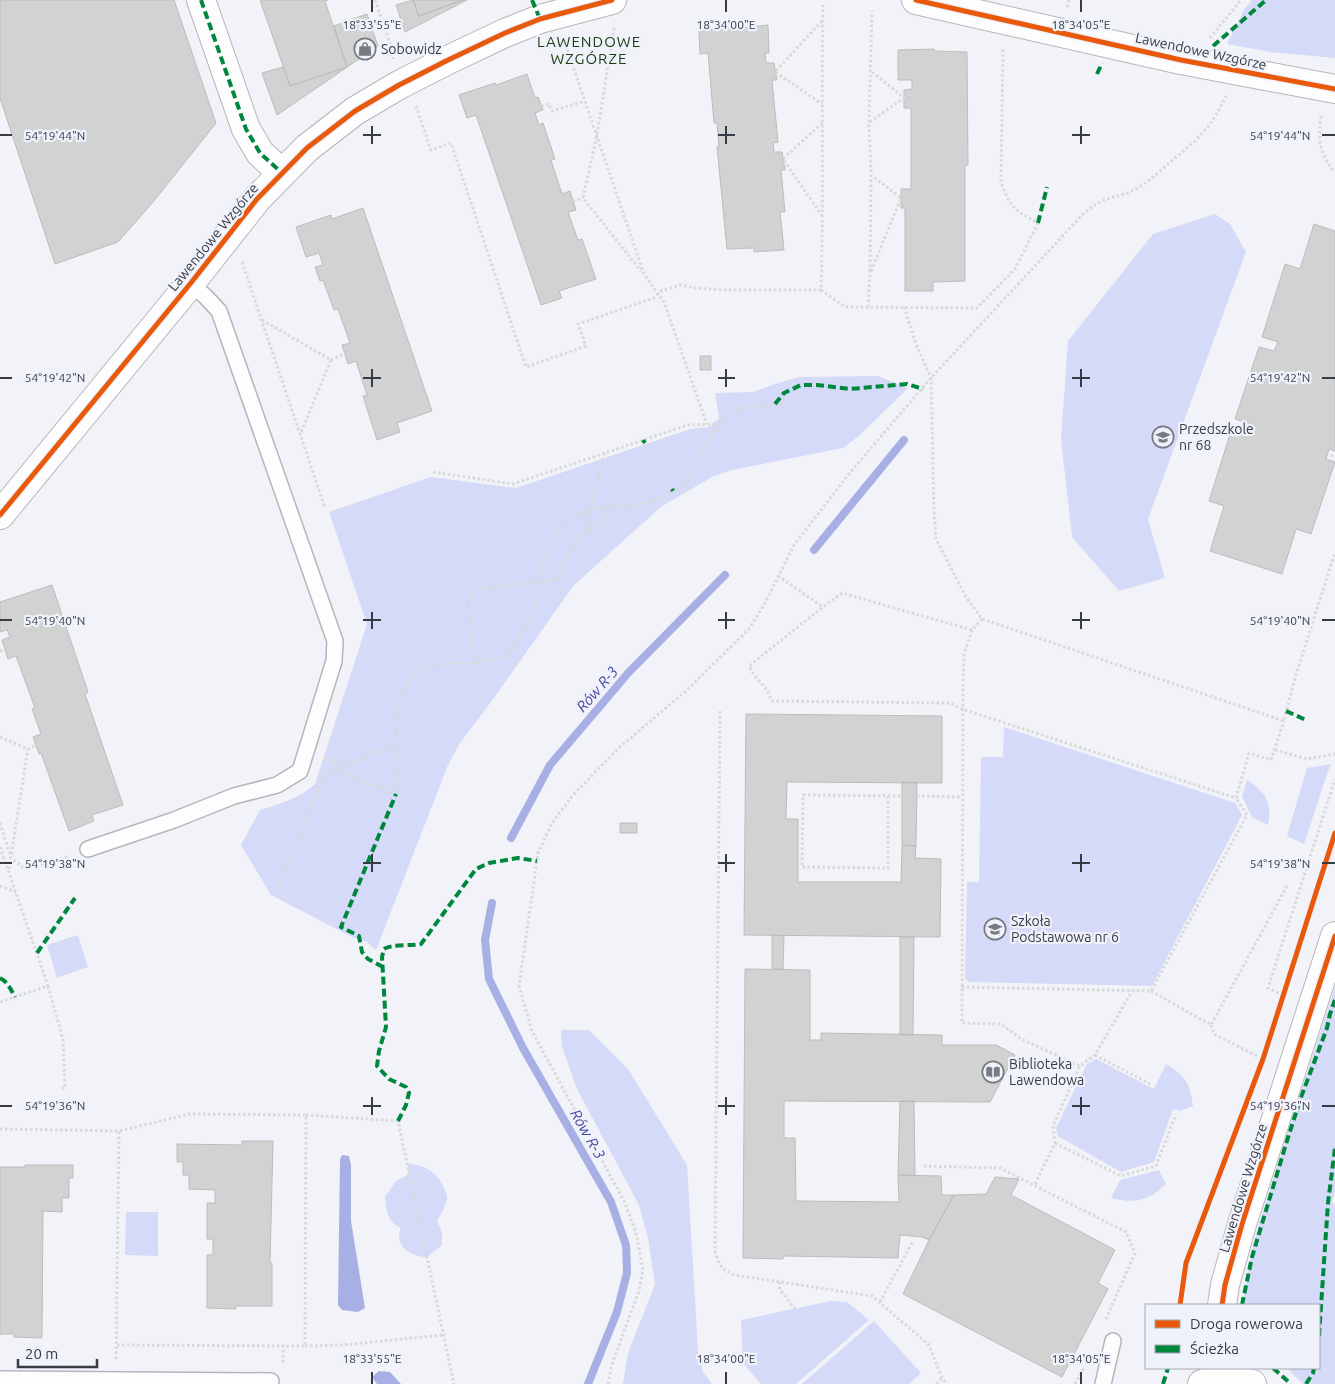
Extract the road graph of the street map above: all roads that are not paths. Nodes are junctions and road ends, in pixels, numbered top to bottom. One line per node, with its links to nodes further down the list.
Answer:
1 (201, 0): 6 (street)
2 (612, 0): 4 (street, Lawendowe Wzgórze)
3 (916, 0): 5 (street, Lawendowe Wzgórze)
4 (536, 10): 6 (street, Lawendowe Wzgórze)
5 (1335, 89)
6 (282, 173): 7 (street, Lawendowe Wzgórze)
7 (190, 284): 8 (street, Lawendowe Wzgórze); 9 (lane)
8 (0, 515)
9 (88, 849)
10 (1335, 936): 11 (street, Lawendowe Wzgórze)
11 (1222, 1304)
12 (1113, 1341): 18 (lane)
13 (1200, 1369): 19 (street)
14 (1241, 1377): 20 (street)
15 (0, 1379): 17 (lane)
16 (271, 1381): 17 (lane)
17 (234, 1382)
18 (1103, 1384)
19 (1196, 1384)
20 (1202, 1384)

